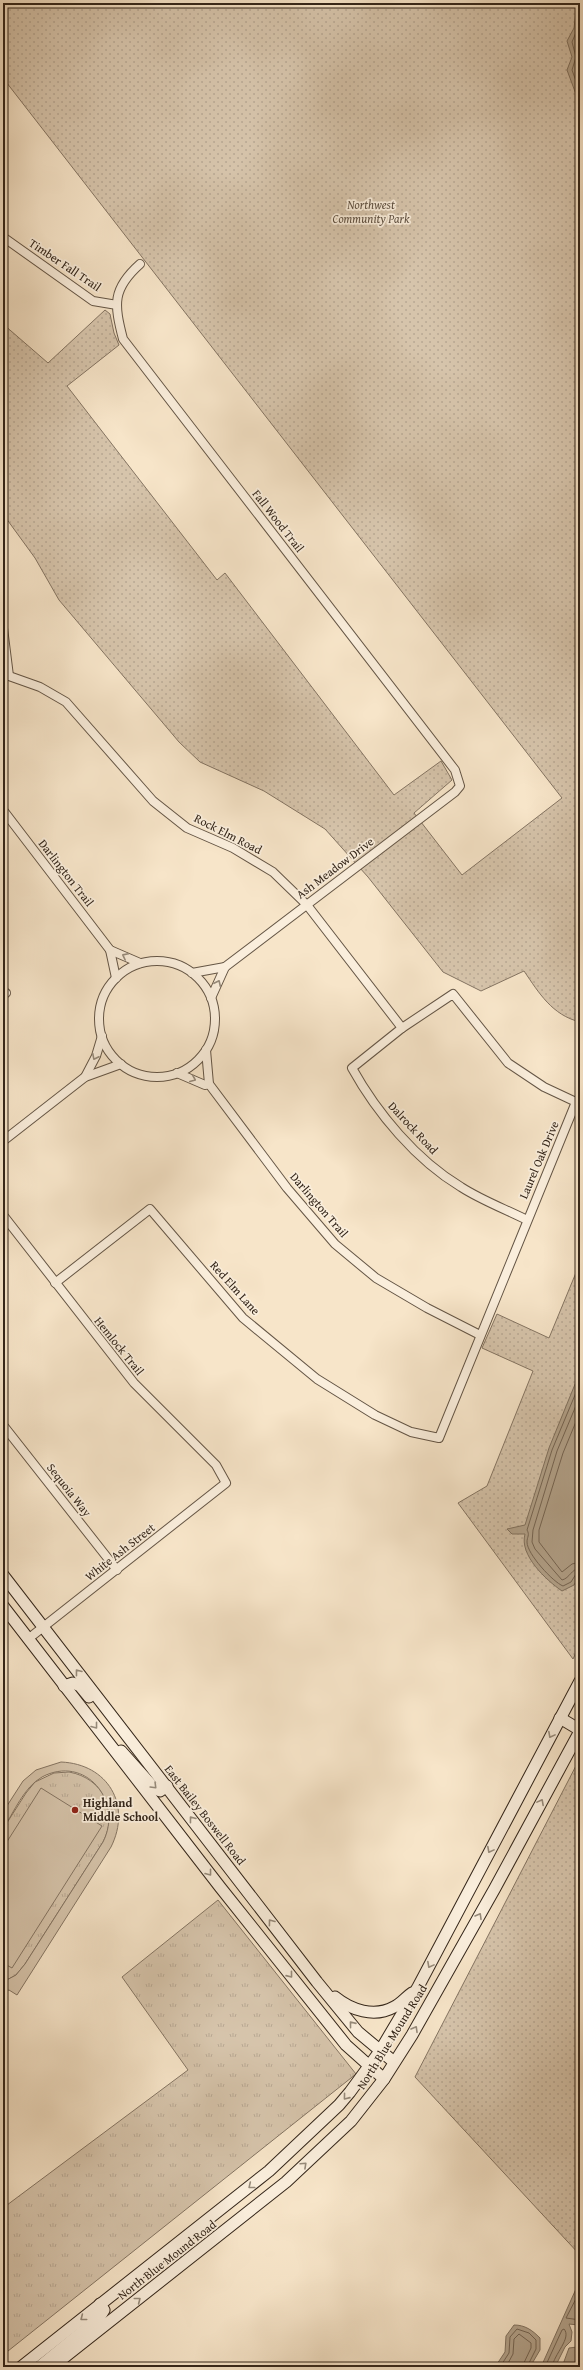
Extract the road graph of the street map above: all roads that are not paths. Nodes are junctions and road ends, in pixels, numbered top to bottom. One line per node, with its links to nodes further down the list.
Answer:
1 (3, 237): 3 (street, Timber Fall Trail)
2 (140, 264): 3 (street, Fall Wood Trail)
3 (117, 305): 6 (street, Fall Wood Trail)
4 (3, 628): 5 (street)
5 (6, 676): 8 (street, Rock Elm Road)
6 (460, 786): 8 (street, Ash Meadow Drive)
7 (3, 810): 9 (street, Darlington Trail)
8 (307, 905): 11 (street, Ash Meadow Drive); 15 (street, Rock Elm Road)
9 (110, 950): 10 (street, Darlington Trail, one-way to 9); 13 (street, Darlington Trail)
10 (140, 964): 12 (street); 13 (street)
11 (225, 967): 12 (street, Ash Meadow Drive); 14 (street, Ash Meadow Drive, one-way to 11)
12 (192, 973): 14 (street)
13 (116, 978): 16 (street)
14 (211, 998): 17 (street)
15 (402, 1028): 24 (street, Dalrock Road); 24 (street, Laurel Oak Drive)
16 (102, 1036): 18 (street); 20 (street, one-way to 20)
17 (206, 1050): 19 (street); 21 (street)
18 (121, 1064): 19 (street); 20 (street)
19 (177, 1073): 21 (street, one-way to 21)
20 (85, 1077): 22 (street)
21 (209, 1084): 26 (street, Darlington Trail)
22 (3, 1141)
23 (3, 1215): 25 (street, Hemlock Trail)
24 (527, 1220): 26 (street, Laurel Oak Drive)
25 (55, 1283): 28 (street, Red Elm Lane); 29 (street, Hemlock Trail)
26 (480, 1335): 28 (street, Laurel Oak Drive)
27 (3, 1425): 30 (street, Sequoia Way)
28 (439, 1438)
29 (226, 1483): 30 (street, White Ash Street)
30 (117, 1570): 33 (street, White Ash Street)
31 (3, 1575): 33 (main road, East Bailey Boswell Road)
32 (3, 1606): 34 (main road)
33 (44, 1627): 34 (street, White Ash Street); 38 (main road, East Bailey Boswell Road, one-way to 33)
34 (28, 1638): 36 (main road)
35 (578, 1684): 37 (main road, North Blue Mound Road)
36 (64, 1686): 38 (main road); 40 (main road, one-way to 40)
37 (560, 1718): 39 (main road, North Blue Mound Road); 43 (main road, North Blue Mound Road, one-way to 43)
38 (119, 1725): 41 (main road, East Bailey Boswell Road)
39 (580, 1730): 45 (main road, North Blue Mound Road, one-way to 39)
40 (106, 1740): 41 (main road, one-way to 41); 46 (main road, one-way to 46)
41 (166, 1786): 42 (main road, East Bailey Boswell Road, one-way to 41)
42 (317, 1982): 43 (main road, North Blue Mound Road); 44 (main road, East Bailey Boswell Road, one-way to 42)
43 (418, 1987): 44 (main road, North Blue Mound Road)
44 (380, 2051): 45 (main road, East Bailey Boswell Road); 46 (main road, North Blue Mound Road)
45 (394, 2062): 47 (main road, North Blue Mound Road)
46 (370, 2066): 47 (main road); 48 (main road, North Blue Mound Road, one-way to 48)
47 (384, 2079): 51 (main road, North Blue Mound Road, one-way to 47)
48 (100, 2304): 49 (main road, North Blue Mound Road, one-way to 49); 50 (main road)
49 (20, 2367)
50 (39, 2367)
51 (52, 2367)

